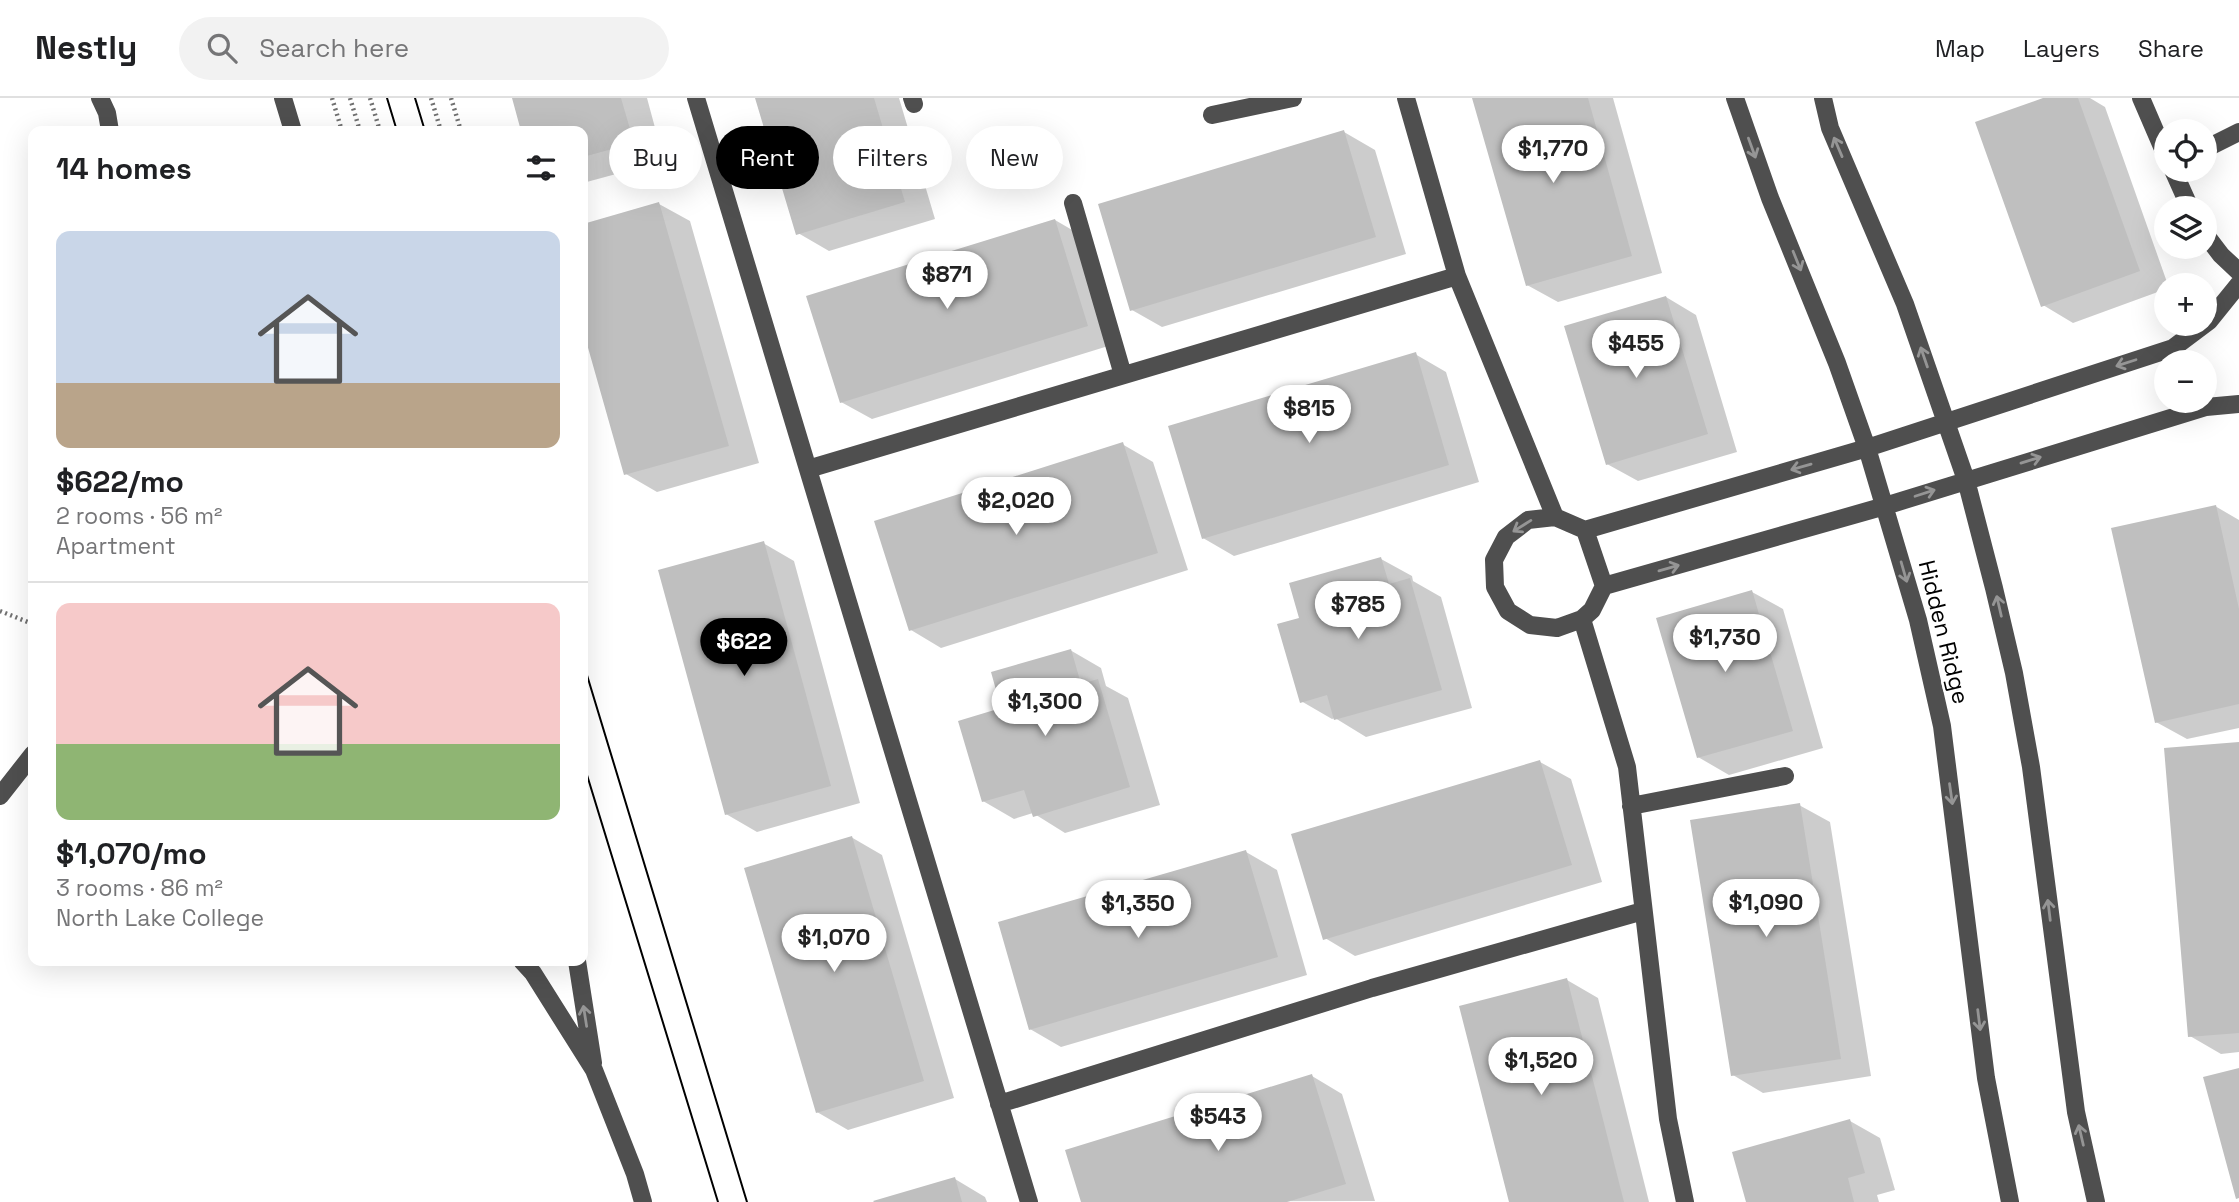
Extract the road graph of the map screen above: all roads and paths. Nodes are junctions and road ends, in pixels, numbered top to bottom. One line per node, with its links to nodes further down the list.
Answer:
1 (100, 98): 15 (street)
2 (283, 98): 16 (street)
3 (332, 98): 17 (path)
4 (350, 98): 18 (path)
5 (370, 98): 19 (path)
6 (430, 98): 20 (path)
7 (451, 98): 21 (path)
8 (696, 98): 38 (street)
9 (1293, 98): 14 (street)
10 (1406, 98): 28 (street)
11 (1735, 98): 37 (street, Hidden Ridge, one-way to 37)
12 (1823, 98): 36 (street, one-way to 12)
13 (2141, 98): 22 (street)
14 (1212, 115)
15 (109, 126)
16 (291, 126)
17 (340, 126)
18 (358, 126)
19 (378, 126)
20 (439, 126)
21 (459, 126)
22 (2154, 128)
23 (2239, 132): 24 (street)
24 (2217, 143)
25 (1073, 203): 32 (street)
26 (2217, 250): 27 (street)
27 (2239, 272)
28 (1457, 276): 32 (street); 41 (street)
29 (2239, 284): 30 (street)
30 (2180, 350)
31 (2154, 361): 36 (street, one-way to 36)
32 (1123, 375): 38 (street)
33 (2239, 404): 34 (street)
34 (2217, 406)
35 (2171, 413): 39 (street, one-way to 35)
36 (1946, 422): 37 (street); 39 (street)
37 (1867, 448): 40 (street, Hidden Ridge); 42 (street, one-way to 42)
38 (808, 468): 55 (street)
39 (1966, 480): 40 (street, one-way to 39); 60 (street, one-way to 39)
40 (1885, 506): 43 (street, one-way to 40); 59 (street, Hidden Ridge, one-way to 59)
41 (1555, 517): 42 (street); 45 (street, one-way to 45)
42 (1585, 530): 43 (street)
43 (1604, 586): 45 (street)
44 (0, 611): 46 (path)
45 (1582, 618): 50 (street)
46 (28, 622)
47 (28, 760): 49 (street)
48 (1786, 776): 50 (street)
49 (0, 796)
50 (1631, 806): 51 (street)
51 (1643, 911): 55 (street); 58 (street)
52 (527, 966): 54 (street)
53 (578, 966): 54 (street, one-way to 53)
54 (594, 1070): 56 (street)
55 (999, 1104): 57 (street)
56 (643, 1202)
57 (1029, 1202)
58 (1685, 1202)
59 (2010, 1202)
60 (2096, 1202)

